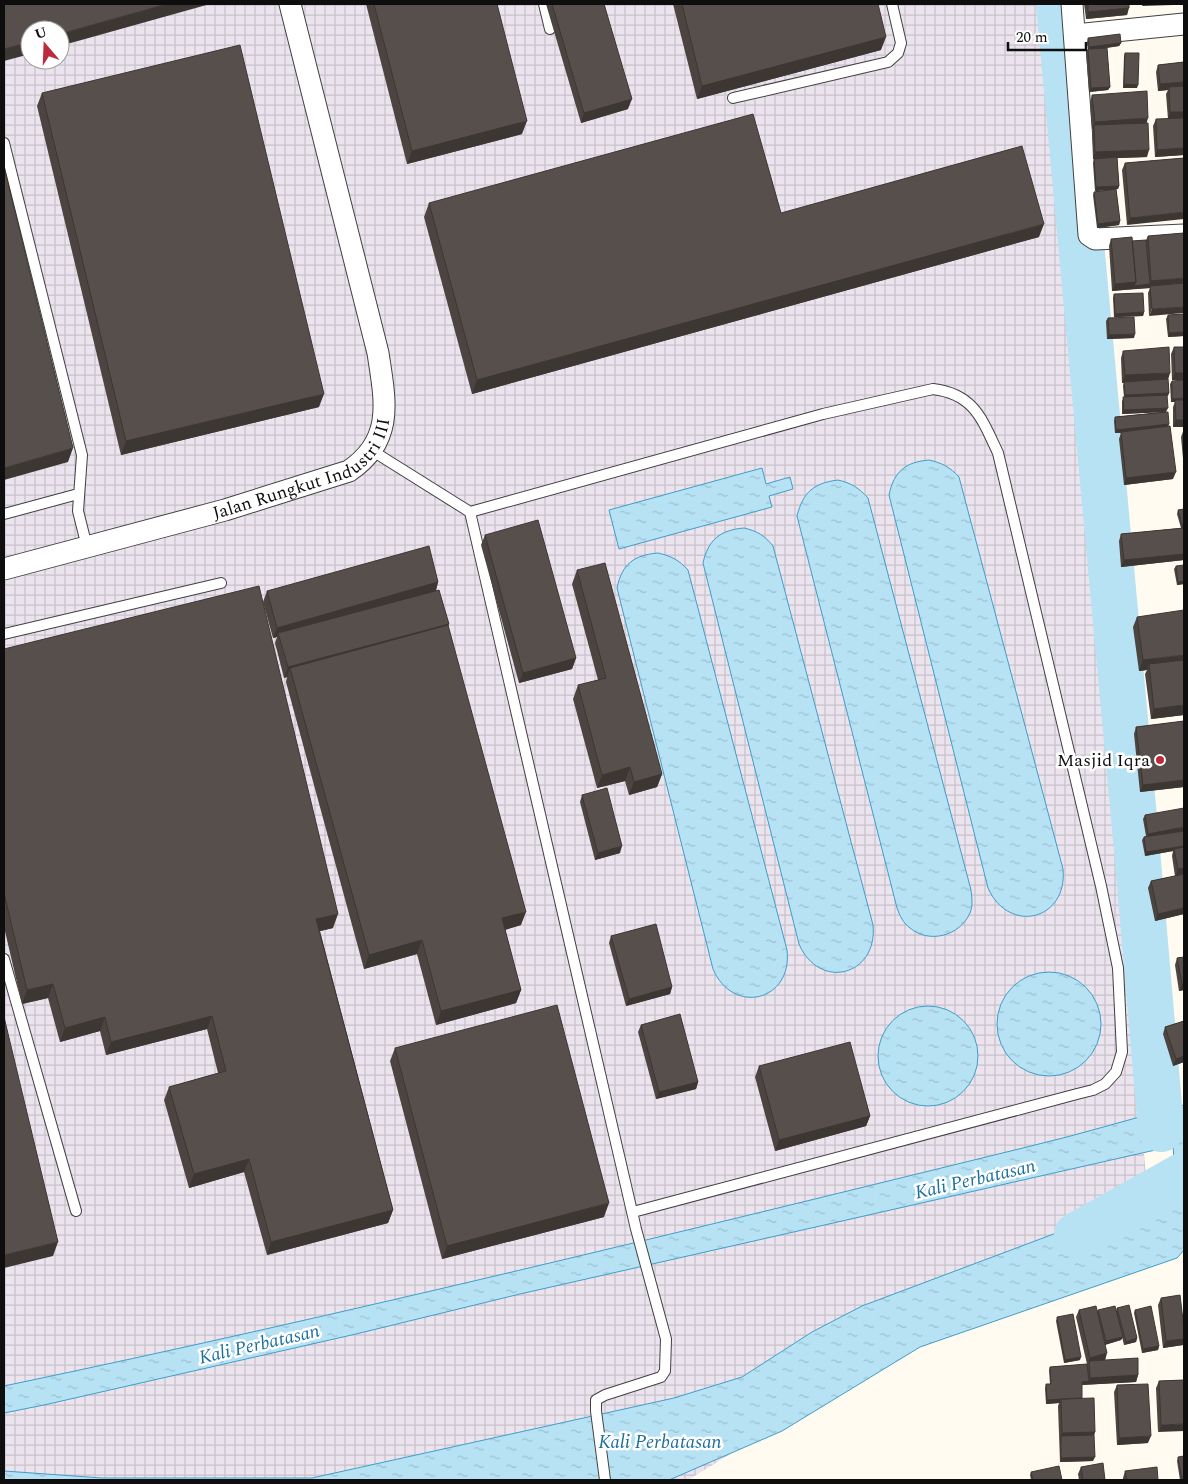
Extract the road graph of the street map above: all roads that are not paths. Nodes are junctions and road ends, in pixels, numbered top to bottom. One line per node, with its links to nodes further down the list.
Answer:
1 (290, 4): 11 (street, Jalan Rungkut Industri III)
2 (544, 4): 6 (lane)
3 (892, 4): 8 (lane)
4 (1072, 4): 7 (street)
5 (1184, 24): 7 (street)
6 (550, 29)
7 (1075, 35): 10 (street)
8 (733, 98)
9 (4, 143): 12 (lane)
10 (1184, 234)
11 (371, 450): 13 (lane); 15 (street, Jalan Rungkut Industri III)
12 (78, 494): 14 (lane); 15 (lane)
13 (470, 512): 21 (lane); 21 (lane)
14 (4, 514)
15 (87, 547): 16 (street, Jalan Rungkut Industri III)
16 (4, 569)
17 (220, 583): 18 (lane)
18 (4, 634)
19 (4, 959): 20 (lane)
20 (76, 1211)
21 (633, 1212): 22 (lane)
22 (605, 1480)

